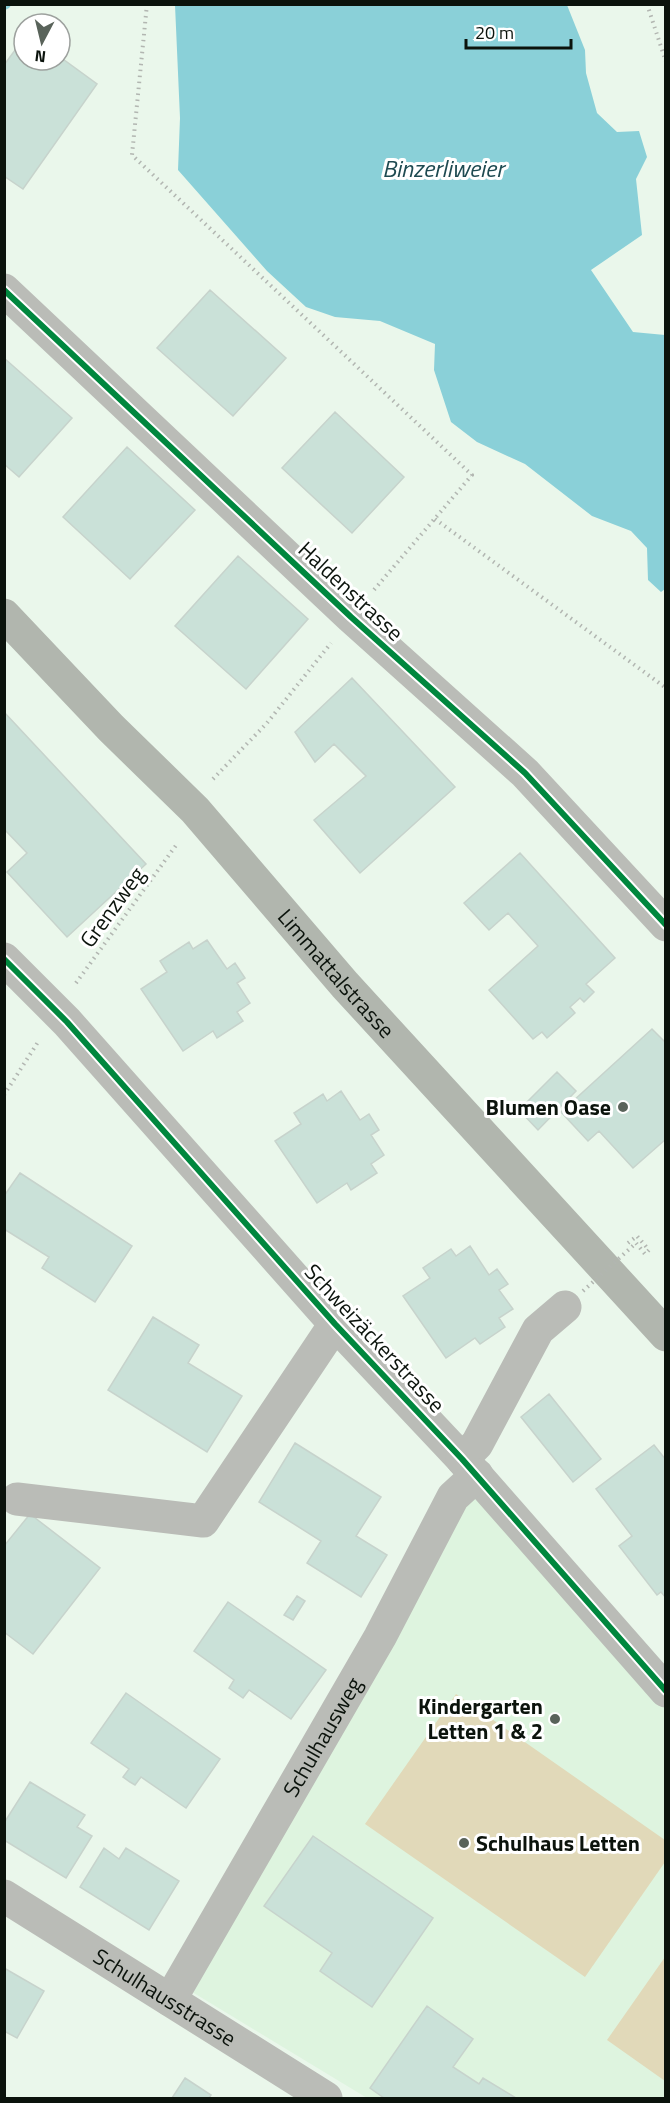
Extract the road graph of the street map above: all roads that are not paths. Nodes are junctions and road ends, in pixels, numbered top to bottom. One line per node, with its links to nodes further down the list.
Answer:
1 (4, 290): 3 (street, Haldenstrasse)
2 (4, 615): 7 (main road, Limmattalstrasse)
3 (666, 925)
4 (4, 959): 6 (street, Schweizäckerstrasse)
5 (574, 1299): 8 (street, Schulhausweg)
6 (335, 1324): 8 (street, Schweizäckerstrasse); 9 (street)
7 (666, 1335)
8 (469, 1467): 10 (street, Schweizäckerstrasse); 12 (street, Schulhausweg)
9 (17, 1498)
10 (666, 1691)
11 (4, 1896): 12 (street, Schulhausstrasse)
12 (170, 2000): 13 (street, Schulhausstrasse)
13 (326, 2098)

